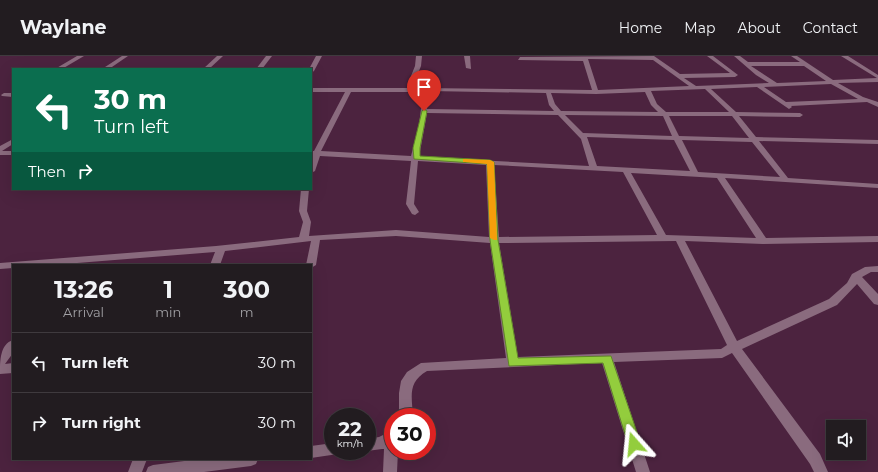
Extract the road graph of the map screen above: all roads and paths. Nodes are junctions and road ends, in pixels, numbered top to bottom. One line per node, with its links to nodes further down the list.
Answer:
1 (81, 56): 17 (street)
2 (125, 56): 18 (street)
3 (220, 56): 19 (street)
4 (269, 56): 20 (street)
5 (319, 56): 22 (street)
6 (419, 56): 34 (street)
7 (467, 56): 21 (street)
8 (710, 56): 23 (street)
9 (737, 56): 15 (street)
10 (794, 56): 16 (street)
11 (844, 56): 25 (street)
12 (585, 57): 13 (street); 14 (street); 37 (street)
13 (654, 57): 24 (street)
14 (520, 60)
15 (746, 64): 16 (street); 28 (street)
16 (806, 64): 27 (street)
17 (60, 68)
18 (107, 68)
19 (207, 68)
20 (260, 68)
21 (469, 68)
22 (312, 69)
23 (734, 75): 24 (street); 29 (street)
24 (680, 76): 31 (street)
25 (878, 77)
26 (878, 80): 27 (street)
27 (830, 82): 28 (street); 38 (street)
28 (775, 84): 29 (street)
29 (755, 85): 30 (street); 39 (street)
30 (706, 87): 31 (street); 43 (street)
31 (695, 88): 35 (street)
32 (350, 89): 33 (street); 34 (street); 52 (street)
33 (312, 90)
34 (423, 90): 36 (street); 40 (street)
35 (647, 90): 37 (street); 41 (street)
36 (548, 91): 37 (street); 42 (street)
37 (596, 92)
38 (875, 103): 39 (street)
39 (784, 104): 43 (street)
40 (424, 111): 42 (street); 53 (street)
41 (663, 113): 42 (street); 43 (street); 45 (street)
42 (560, 114): 44 (street)
43 (734, 114): 46 (street)
44 (581, 135): 45 (street); 56 (street)
45 (678, 138): 46 (street); 58 (street)
46 (754, 139): 48 (street); 60 (street)
47 (12, 142): 49 (street)
48 (878, 142)
49 (0, 149)
50 (0, 153): 51 (street)
51 (12, 153)
52 (314, 153): 53 (street); 55 (street)
53 (417, 157): 54 (street); 63 (street)
54 (490, 162): 56 (street); 69 (street)
55 (312, 165)
56 (594, 168): 57 (street)
57 (626, 170): 58 (street); 64 (street)
58 (695, 174): 59 (street)
59 (719, 175): 60 (street); 70 (street)
60 (786, 180): 61 (street)
61 (878, 186)
62 (305, 190): 68 (street)
63 (415, 212)
64 (662, 238): 65 (street); 69 (street)
65 (679, 238): 70 (street); 81 (street)
66 (316, 239): 68 (street); 69 (street); 74 (street)
67 (878, 239): 70 (street)
68 (303, 240): 71 (street)
69 (494, 240): 84 (street)
70 (764, 241)
71 (221, 249): 72 (street); 73 (street)
72 (26, 264)
73 (215, 264)
74 (311, 264)
75 (12, 265): 76 (street)
76 (0, 266)
77 (878, 268): 78 (street)
78 (856, 276): 79 (street); 81 (street)
79 (878, 301)
80 (12, 345): 83 (street)
81 (734, 347): 82 (street); 97 (street)
82 (607, 359): 84 (street); 96 (street)
83 (0, 361)
84 (513, 363): 87 (street)
85 (12, 368): 86 (street)
86 (0, 369)
87 (406, 408)
88 (324, 450): 89 (street)
89 (312, 452)
90 (140, 460): 93 (street)
91 (243, 460): 94 (street)
92 (391, 460): 95 (street)
93 (135, 472)
94 (153, 472)
95 (390, 472)
96 (643, 472)
97 (821, 472)

